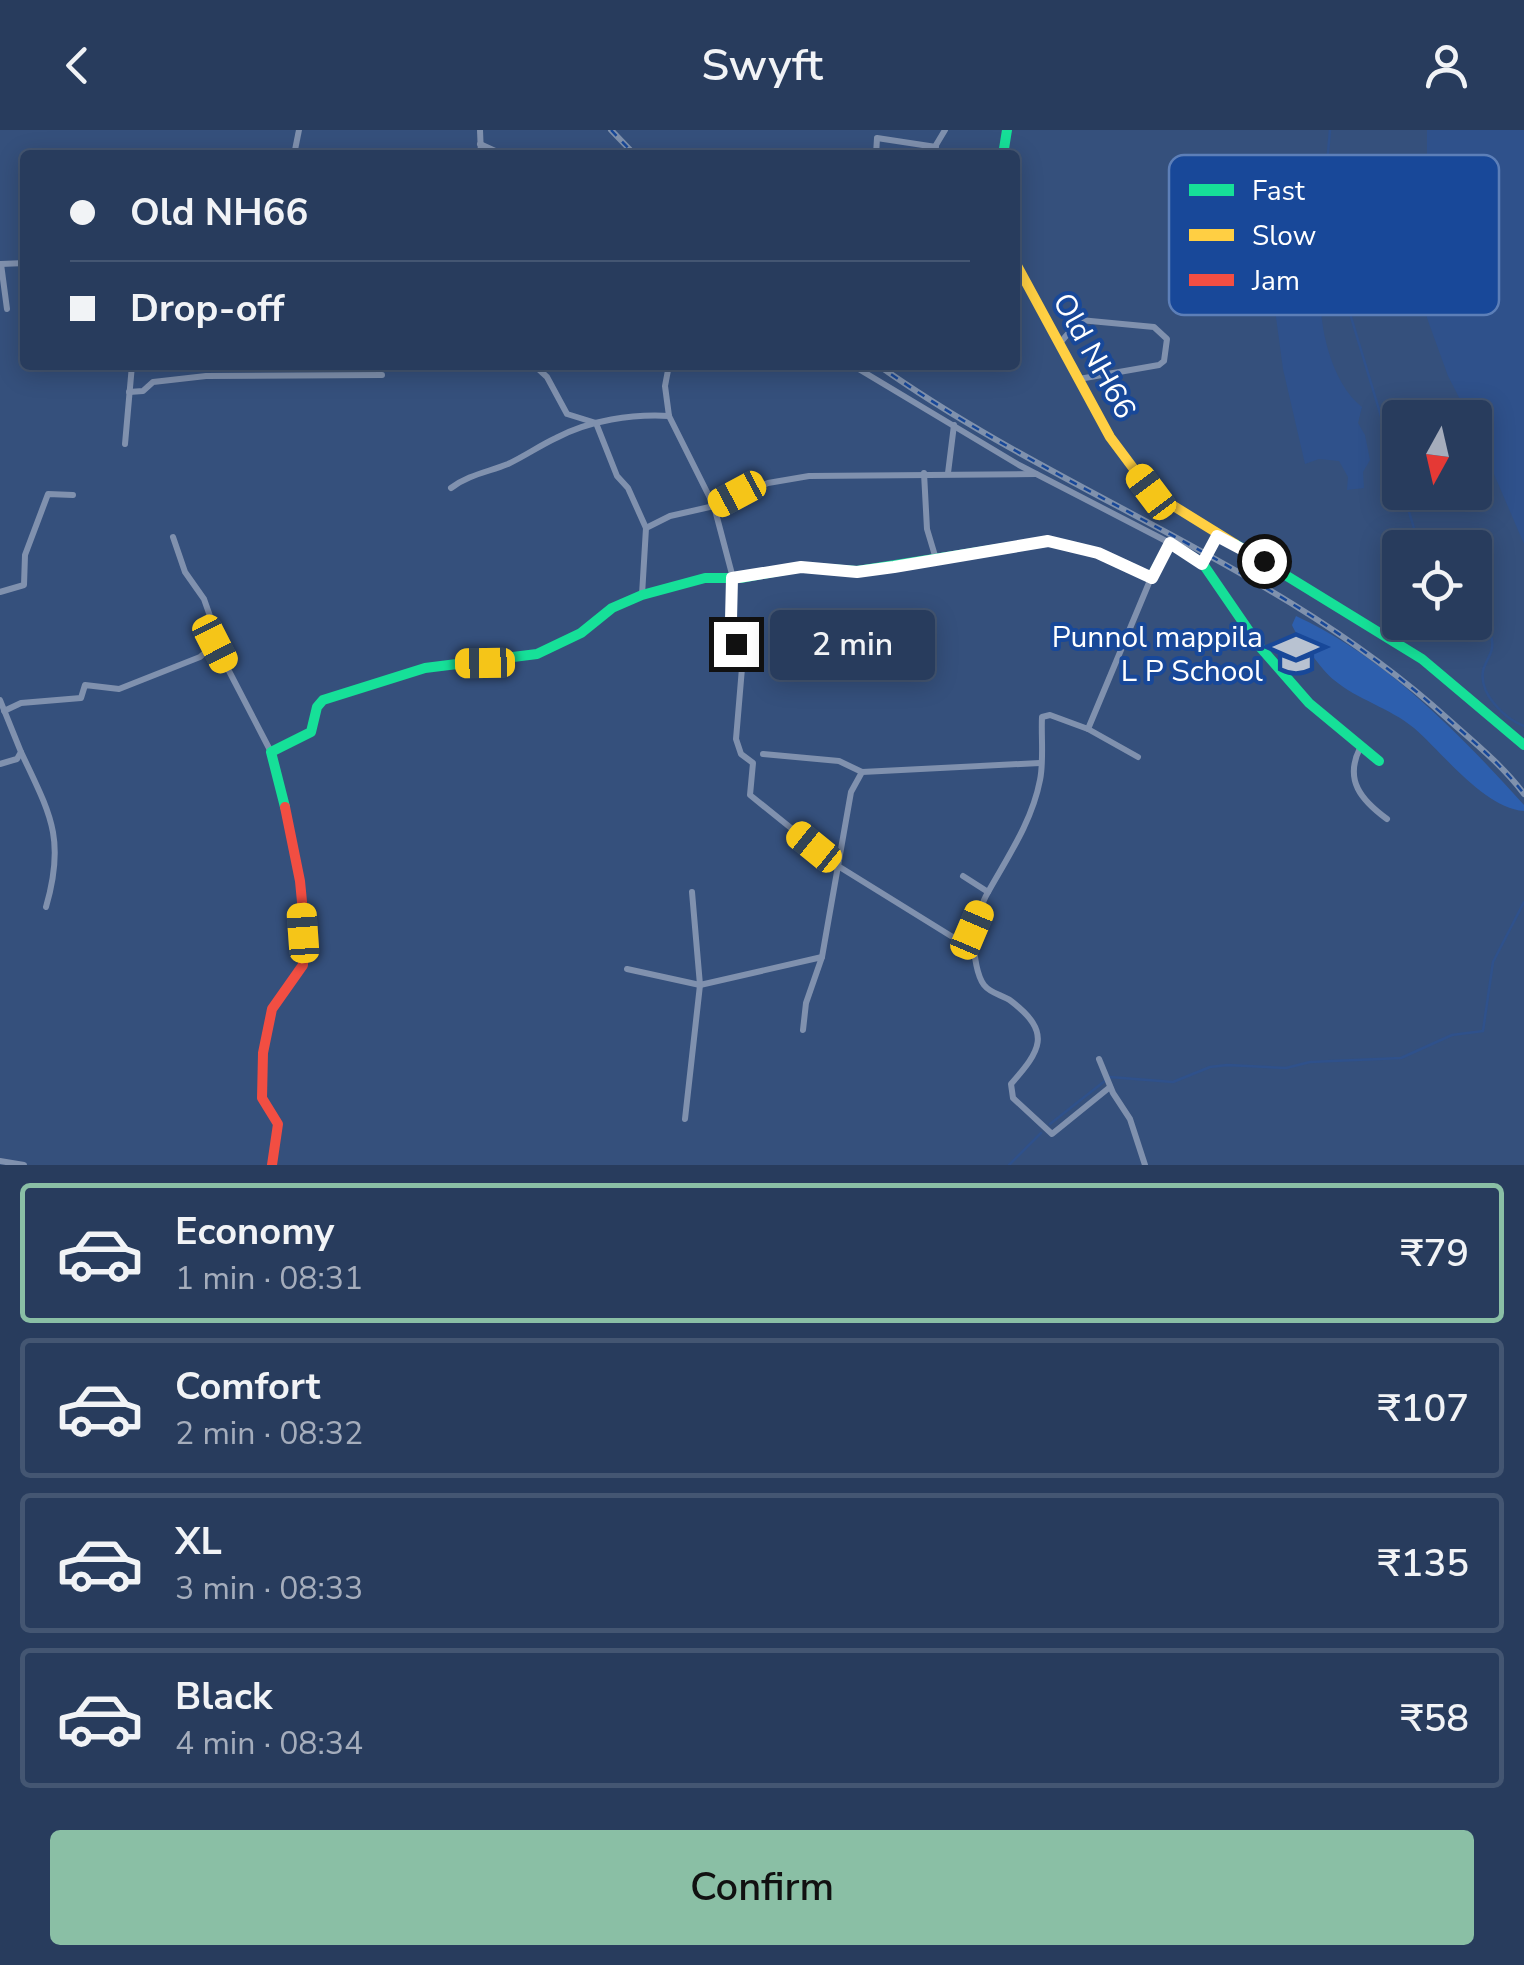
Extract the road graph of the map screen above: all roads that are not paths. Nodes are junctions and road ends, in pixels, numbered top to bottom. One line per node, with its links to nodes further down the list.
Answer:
1 (480, 130): 3 (street)
2 (945, 130): 4 (street)
3 (480, 144): 5 (street); 6 (street)
4 (936, 146): 7 (street); 8 (street)
5 (481, 150)
6 (493, 150)
7 (876, 150)
8 (933, 150)
9 (0, 264): 11 (street)
10 (1020, 271): 12 (street, Old NH66)
11 (7, 309)
12 (1060, 344): 18 (street, Old NH66); 18 (street)
13 (131, 370): 19 (street)
14 (539, 370): 21 (street)
15 (668, 370): 20 (street)
16 (860, 370): 22 (street)
17 (382, 375): 19 (street)
18 (1078, 379): 31 (street, Old NH66)
19 (129, 392): 23 (street)
20 (669, 416): 21 (street); 29 (street)
21 (596, 423): 27 (street); 30 (street)
22 (954, 425): 25 (street); 26 (street)
23 (125, 444)
24 (924, 473): 25 (street); 29 (street); 34 (street)
25 (948, 473): 26 (street)
26 (1036, 474): 33 (street)
27 (451, 488)
28 (73, 495): 38 (street)
29 (714, 506): 30 (street); 36 (street)
30 (646, 528): 39 (street)
31 (1217, 536): 35 (street); 44 (street, Old NH66)
32 (174, 537): 40 (street)
33 (1170, 543): 35 (street); 37 (street)
34 (936, 560): 36 (street); 37 (street)
35 (1202, 564): 45 (street)
36 (732, 578): 39 (street); 55 (street)
37 (1152, 578): 43 (street)
38 (0, 592)
39 (642, 595): 47 (street)
40 (215, 644): 42 (street); 47 (street)
41 (0, 700): 42 (street)
42 (4, 711): 46 (street)
43 (1088, 729): 49 (street); 51 (street)
44 (1524, 745)
45 (1360, 748): 50 (street); 54 (street)
46 (21, 752): 52 (street); 59 (street)
47 (272, 752): 70 (street)
48 (763, 754): 53 (street)
49 (1138, 757)
50 (1379, 761)
51 (1040, 763): 53 (street); 58 (street)
52 (0, 764)
53 (862, 772): 55 (street)
54 (1387, 819)
55 (838, 866): 60 (street); 61 (street)
56 (963, 876): 58 (street)
57 (692, 892): 63 (street)
58 (988, 892): 60 (street)
59 (46, 907)
60 (972, 930): 66 (street)
61 (822, 957): 63 (street); 64 (street)
62 (627, 969): 63 (street)
63 (700, 985): 67 (street)
64 (803, 1030)
65 (1099, 1059): 66 (street)
66 (1108, 1081): 71 (street)
67 (685, 1119)
68 (0, 1161): 69 (street)
69 (24, 1165)
70 (272, 1165)
71 (1144, 1165)

